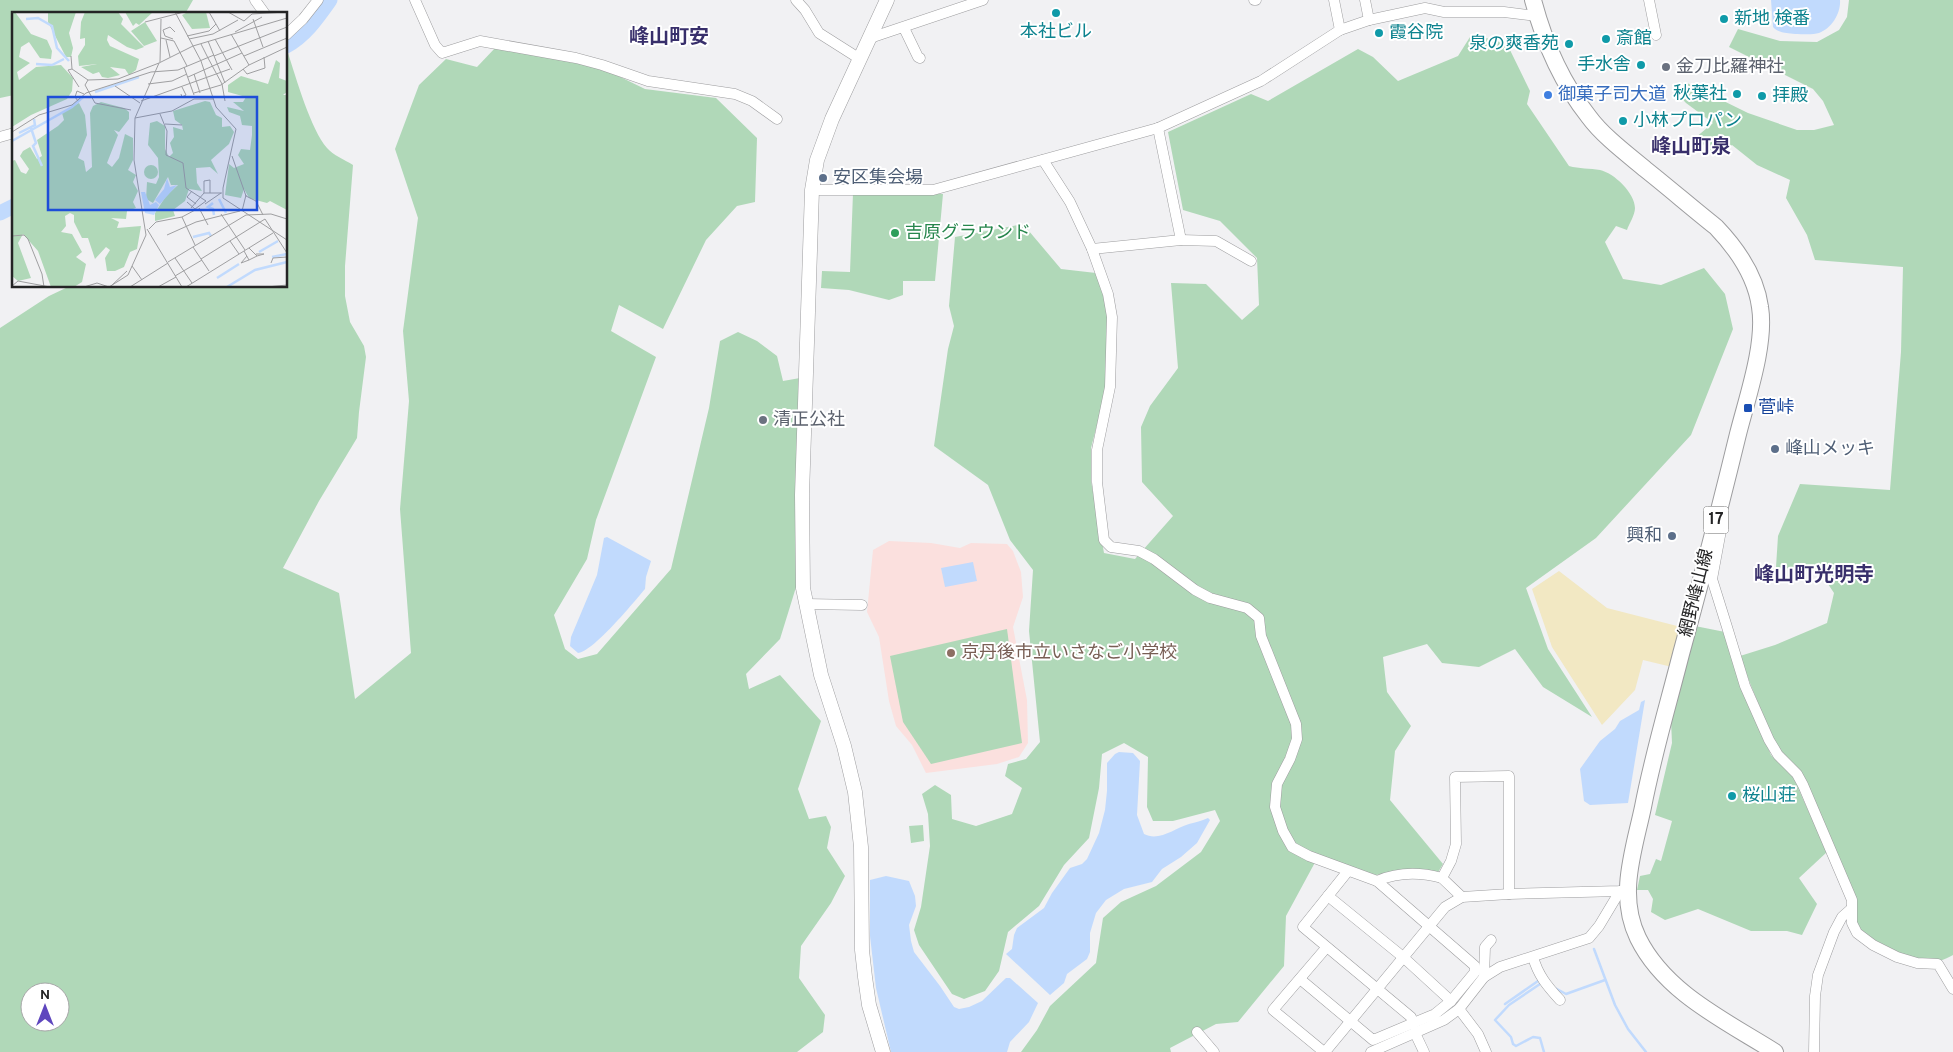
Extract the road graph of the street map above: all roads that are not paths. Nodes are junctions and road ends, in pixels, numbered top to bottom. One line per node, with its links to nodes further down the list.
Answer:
1 (255, 0): 12 (street)
2 (318, 0): 16 (street)
3 (415, 0): 21 (street)
4 (796, 0): 20 (street)
5 (887, 0): 18 (street)
6 (983, 0): 14 (street)
7 (1334, 0): 15 (street)
8 (1365, 0): 13 (street)
9 (1649, 0): 17 (street)
10 (1424, 4): 11 (street); 13 (street)
11 (1535, 8): 28 (main road, 網野峰山線 / 17)
12 (264, 12)
13 (1369, 20): 15 (street)
14 (904, 28): 18 (street); 19 (street)
15 (1340, 30): 22 (street)
16 (288, 33)
17 (1656, 35)
18 (870, 38): 20 (street)
19 (920, 58)
20 (860, 59): 24 (street)
21 (777, 119)
22 (1158, 128): 23 (street); 25 (street)
23 (1043, 160): 24 (street); 26 (street)
24 (812, 190): 29 (street)
25 (1181, 240): 26 (street); 27 (street)
26 (1092, 249): 31 (street)
27 (1251, 261)
28 (1721, 502): 34 (main road, 網野峰山線 / 17); 38 (street)
29 (806, 604): 30 (street); 54 (street)
30 (862, 605)
31 (1348, 871): 33 (street); 36 (street)
32 (1442, 878): 33 (street); 35 (street); 37 (street)
33 (1377, 881): 39 (street)
34 (1624, 891): 35 (street); 42 (street); 61 (main road, 網野峰山線 / 17)
35 (1509, 894): 37 (street)
36 (1328, 896): 41 (street); 43 (street)
37 (1462, 897): 39 (street)
38 (1851, 909): 46 (street); 62 (street)
39 (1428, 926): 43 (street); 49 (street)
40 (1491, 940): 44 (street)
41 (1326, 948): 45 (street); 47 (street)
42 (1533, 956): 44 (street); 48 (street)
43 (1403, 957): 47 (street); 49 (street)
44 (1484, 977): 50 (street)
45 (1300, 979): 51 (street); 57 (street)
46 (1953, 988)
47 (1377, 989): 51 (street); 52 (street)
48 (1560, 1000)
49 (1452, 1001): 52 (street)
50 (1460, 1009): 52 (street); 60 (street)
51 (1350, 1022): 52 (street); 57 (street)
52 (1414, 1029): 55 (street); 59 (street)
53 (1197, 1032): 56 (street)
54 (879, 1048)
55 (1384, 1049): 58 (street)
56 (1214, 1052)
57 (1325, 1052)
58 (1371, 1052)
59 (1424, 1052)
60 (1486, 1052)
61 (1775, 1052)
62 (1814, 1052)

